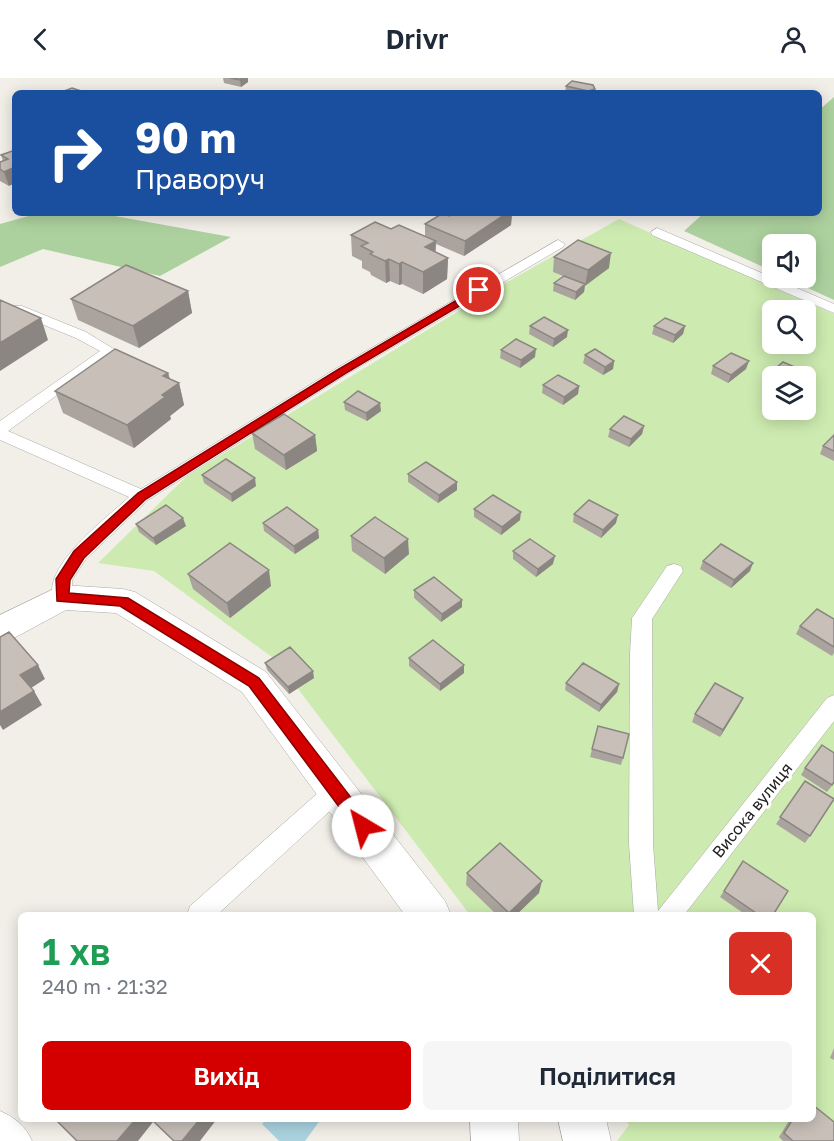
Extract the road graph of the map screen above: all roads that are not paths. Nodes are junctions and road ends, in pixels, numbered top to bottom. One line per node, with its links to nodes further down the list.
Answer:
1 (657, 232): 4 (lane)
2 (558, 244): 7 (lane)
3 (0, 302): 5 (lane)
4 (834, 309)
5 (0, 429)
6 (0, 434): 7 (lane)
7 (142, 496): 9 (lane)
8 (674, 571): 15 (lane)
9 (62, 597): 10 (street); 12 (street)
10 (0, 630)
11 (834, 704): 16 (lane, Висока вулиця)
12 (336, 791): 13 (lane); 14 (street)
13 (202, 912)
14 (428, 912)
15 (646, 912)
16 (671, 912)
17 (494, 1122): 21 (street)
18 (583, 1122): 22 (street)
19 (0, 1125): 20 (lane)
20 (18, 1141)
21 (495, 1141)
22 (587, 1141)

